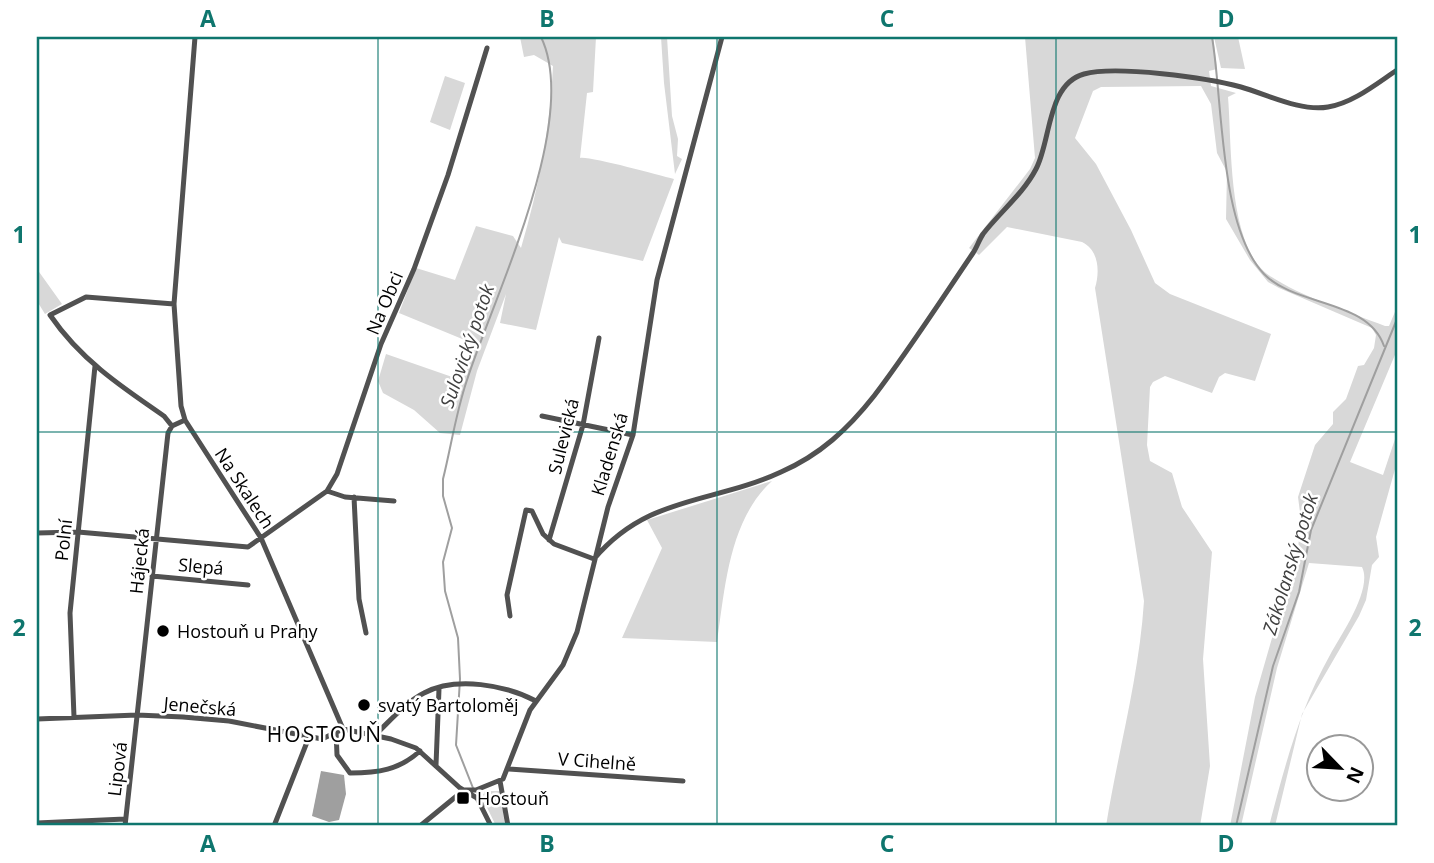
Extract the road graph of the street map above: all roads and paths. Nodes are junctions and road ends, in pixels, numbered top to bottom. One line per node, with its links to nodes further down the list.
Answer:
1 (195, 37): 5 (street, Na Skalech)
2 (722, 37): 12 (street, Kladenská)
3 (486, 48): 13 (street, Na Obci)
4 (1397, 70): 21 (street, Kladenská)
5 (174, 304): 7 (street); 9 (street, Na Skalech)
6 (599, 338): 10 (street, Sulevická)
7 (95, 366): 11 (street); 16 (street, Polní)
8 (541, 416): 10 (street)
9 (185, 420): 11 (street); 19 (street, Na Skalech)
10 (583, 425): 12 (street); 20 (street, Sulevická)
11 (172, 426): 18 (street, Hájecká)
12 (633, 435): 21 (street, Kladenská)
13 (327, 491): 14 (street); 19 (street, Na Obci)
14 (354, 497): 15 (street); 25 (street)
15 (394, 501)
16 (78, 532): 17 (street); 18 (street); 29 (street, Polní)
17 (37, 533)
18 (156, 538): 19 (street); 22 (street, Hájecká)
19 (261, 538): 31 (street, Na Skalech)
20 (549, 540): 21 (street); 24 (street)
21 (594, 559): 27 (street, Kladenská)
22 (152, 576): 23 (street, Slepá); 28 (street, Hájecká)
23 (248, 585)
24 (510, 616)
25 (366, 633)
26 (439, 689): 27 (street); 32 (street); 35 (street)
27 (536, 701): 36 (street, Kladenská)
28 (137, 715): 29 (street, Jenečská); 33 (street, Jenečská); 41 (street, Lipová)
29 (74, 717): 30 (street, Jenečská)
30 (37, 719)
31 (340, 730): 32 (street, Jenečská); 33 (street, Jenečská); 34 (street, Na Skalech)
32 (374, 736): 34 (street, Jenečská)
33 (309, 737): 42 (street)
34 (420, 751): 35 (street, Jenečská)
35 (436, 765): 39 (street, Jenečská)
36 (509, 769): 37 (street, Kladenská); 38 (street, V Cihelně)
37 (500, 781): 39 (street); 45 (street)
38 (683, 781)
39 (464, 790): 43 (street); 44 (street, Jenečská)
40 (37, 823): 41 (street)
41 (125, 823)
42 (274, 826)
43 (421, 826)
44 (491, 826)
45 (508, 826)

